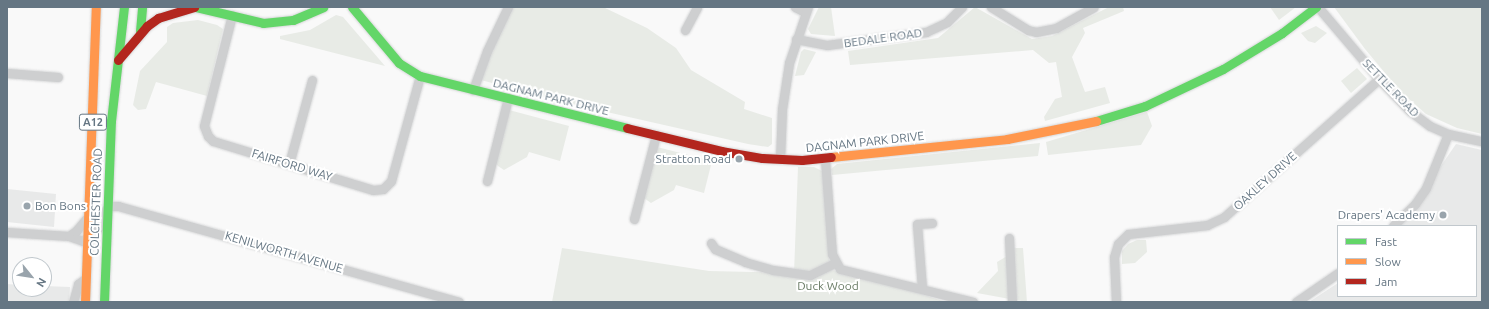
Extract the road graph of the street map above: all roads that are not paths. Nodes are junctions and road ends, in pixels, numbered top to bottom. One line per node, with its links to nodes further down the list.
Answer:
1 (96, 7): 35 (main road, COLCHESTER ROAD / A12)
2 (124, 7): 19 (main road, COLCHESTER ROAD / A12)
3 (142, 7): 17 (main road)
4 (195, 7): 15 (main road); 17 (main road)
5 (323, 7): 15 (main road)
6 (352, 7): 21 (main road, DAGNAM PARK DRIVE)
7 (508, 7): 25 (street)
8 (697, 7): 16 (street)
9 (795, 7): 14 (street)
10 (962, 7): 18 (street, BEDALE ROAD)
11 (991, 7): 12 (street)
12 (1094, 7)
13 (1317, 7): 23 (street, SETTLE ROAD); 31 (main road, DAGNAM PARK DRIVE)
14 (807, 10): 18 (street)
15 (232, 15): 32 (street, FAIRFORD WAY)
16 (685, 30)
17 (140, 31): 19 (main road)
18 (796, 39): 30 (street)
19 (116, 63): 34 (main road, COLCHESTER ROAD / A12)
20 (7, 73): 22 (street)
21 (420, 76): 25 (main road, DAGNAM PARK DRIVE); 32 (street, FAIRFORD WAY)
22 (58, 77)
23 (1379, 79): 27 (street, SETTLE ROAD); 54 (street, OAKLEY DRIVE)
24 (312, 80): 32 (street)
25 (473, 90): 26 (main road, DAGNAM PARK DRIVE)
26 (508, 98): 28 (main road, DAGNAM PARK DRIVE); 33 (street)
27 (1448, 134): 29 (street, SETTLE ROAD); 38 (street)
28 (656, 135): 30 (main road, DAGNAM PARK DRIVE); 36 (street)
29 (1482, 141)
30 (780, 159): 31 (main road, DAGNAM PARK DRIVE)
31 (825, 160): 44 (street)
32 (289, 164)
33 (487, 181)
34 (108, 206): 41 (street); 50 (main road, COLCHESTER ROAD / A12); 51 (street, KENILWORTH AVENUE)
35 (88, 216): 40 (street); 41 (main road, COLCHESTER ROAD / A12)
36 (634, 219)
37 (932, 223): 47 (street)
38 (1394, 225)
39 (7, 232): 40 (street)
40 (69, 236): 41 (street)
41 (88, 236): 46 (main road, COLCHESTER ROAD / A12)
42 (1009, 238): 53 (street)
43 (711, 243): 44 (street)
44 (835, 263): 47 (street)
45 (1337, 275): 55 (street)
46 (86, 278): 48 (street); 49 (main road, COLCHESTER ROAD / A12)
47 (922, 288): 52 (street)
48 (73, 302)
49 (85, 302)
50 (104, 302)
51 (458, 302)
52 (973, 302)
53 (1012, 302)
54 (1116, 302)
55 (1296, 302)

